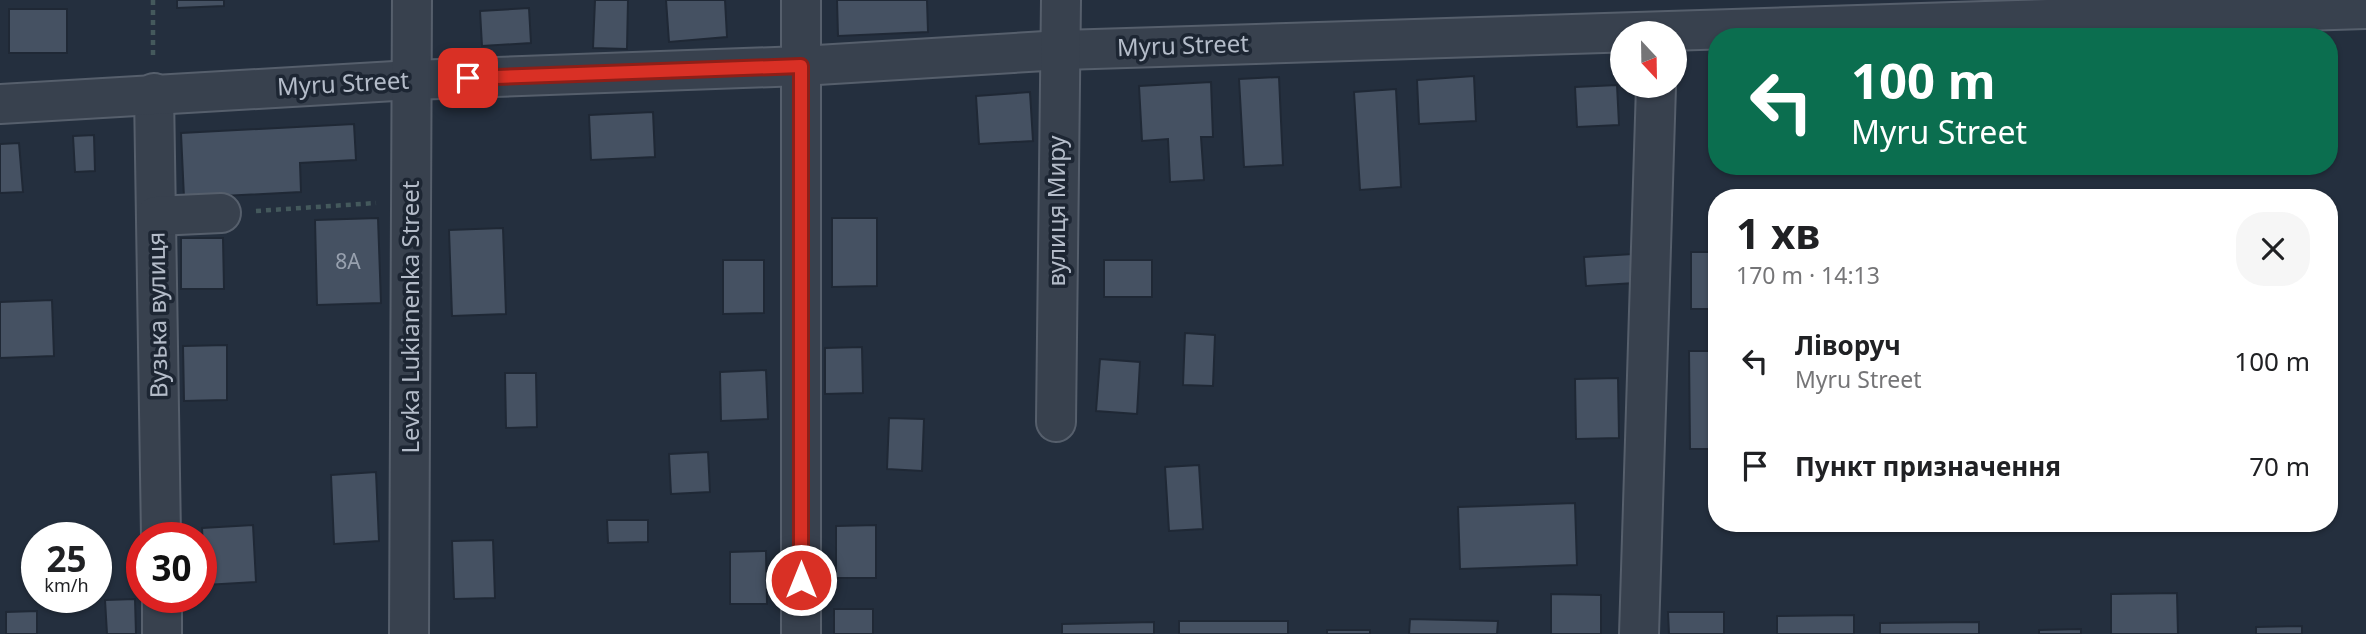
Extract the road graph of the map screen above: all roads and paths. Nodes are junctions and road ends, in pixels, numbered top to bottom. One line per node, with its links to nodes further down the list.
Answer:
1 (153, 0): 13 (path)
2 (412, 0): 12 (street, Levka Lukianenka Street)
3 (801, 0): 11 (street)
4 (1061, 0): 10 (street, вулиця Миру)
5 (2366, 9): 6 (street, Myru Street)
6 (1781, 28)
7 (1708, 30): 8 (street, Myru Street)
8 (1687, 31)
9 (1610, 33): 10 (street, Myru Street)
10 (1062, 50): 11 (street, Myru Street); 19 (street, вулиця Миру)
11 (801, 66): 12 (street, Myru Street); 24 (street)
12 (412, 80): 13 (street, Myru Street); 23 (street, Levka Lukianenka Street)
13 (154, 93): 15 (street, Myru Street); 18 (street, Вузька вулиця)
14 (1656, 98): 25 (street)
15 (0, 104)
16 (390, 202): 17 (path)
17 (221, 213): 18 (street)
18 (156, 216): 20 (street, Вузька вулиця)
19 (1056, 422)
20 (161, 522)
21 (162, 613): 22 (street)
22 (162, 634)
23 (409, 634)
24 (801, 634)
25 (1639, 634)

